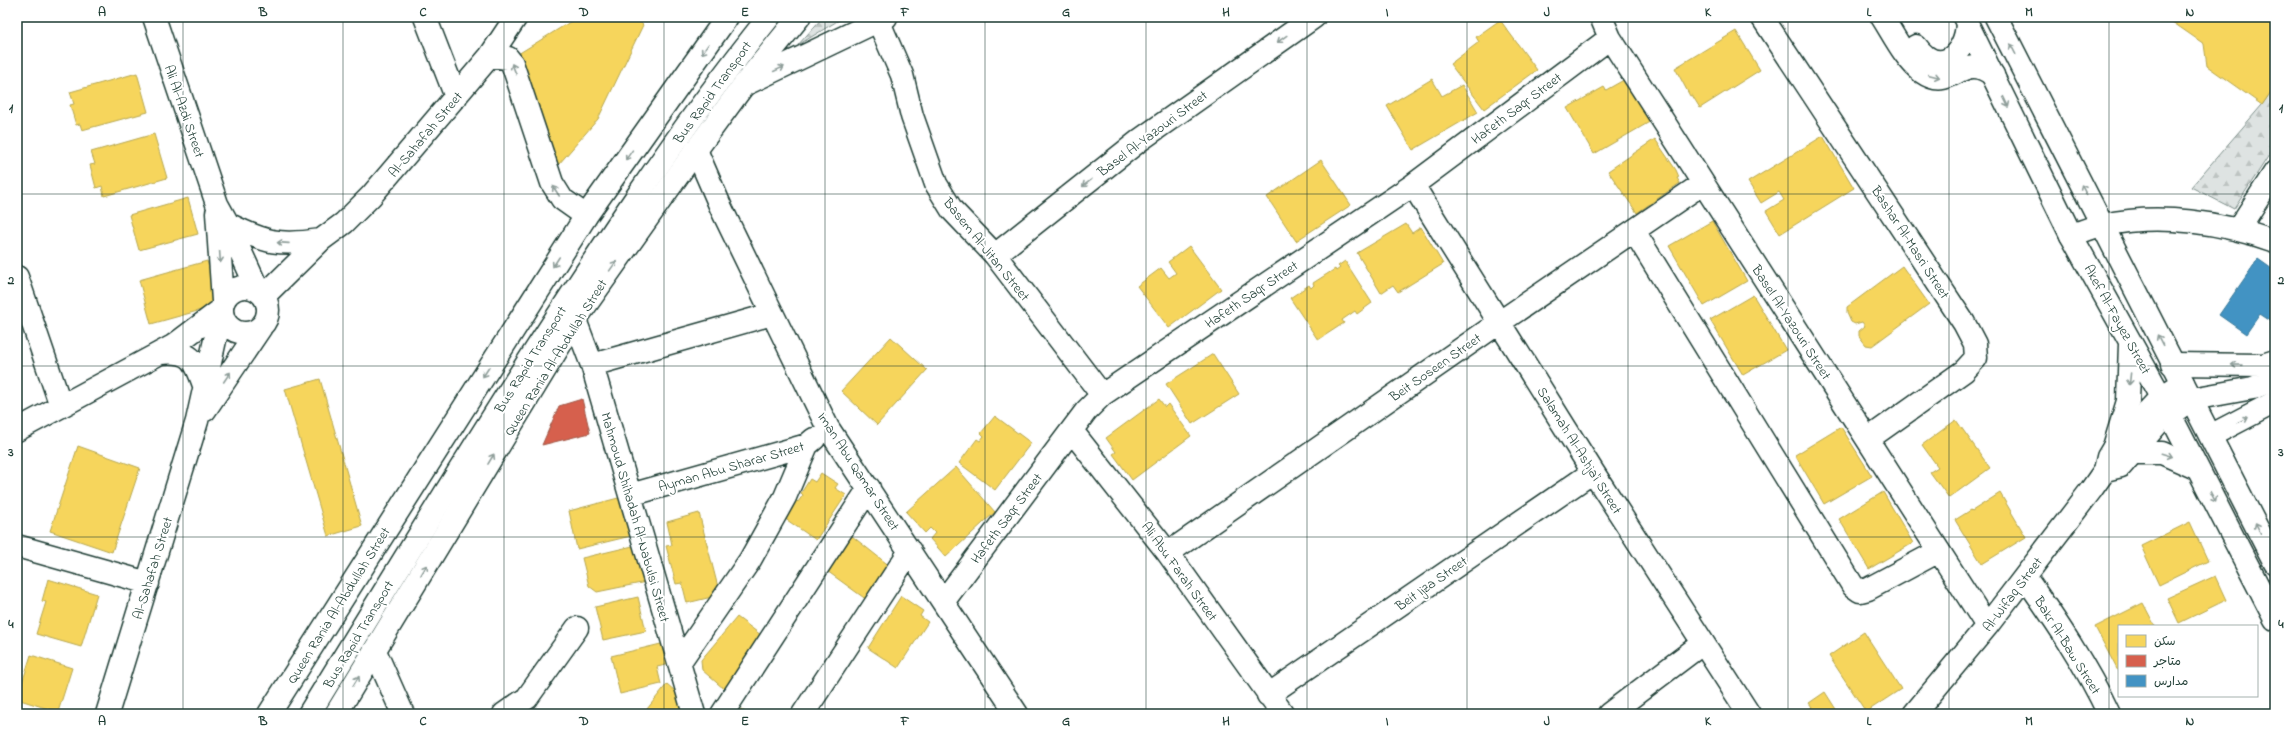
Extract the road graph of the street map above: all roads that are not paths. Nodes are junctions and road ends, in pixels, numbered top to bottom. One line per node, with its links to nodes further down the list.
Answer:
1 (154, 17): 25 (street, Ali Al-Azdi Street)
2 (425, 17): 20 (street)
3 (516, 17): 17 (street, Al-Sahafah Street)
4 (727, 17): 26 (street, Queen Rania Al-Abdullah Street, one-way to 26)
5 (760, 17): 84 (street, Bus Rapid Transport)
6 (769, 17): 85 (street, Bus Rapid Transport)
7 (799, 17): 19 (street, Queen Rania Al-Abdullah Street)
8 (1314, 17): 34 (street, Basel Al-Yazouri Street, one-way to 34)
9 (1601, 17): 16 (street, Basel Al-Yazouri Street)
10 (1762, 17): 60 (street, Bashar Al-Masri Street)
11 (1882, 17): 18 (street, one-way to 18)
12 (1896, 17): 15 (street)
13 (1996, 17): 28 (street, Akef Al-Fayez Street, one-way to 13)
14 (882, 18): 19 (street, one-way to 14); 34 (street, Basem Al-Jitan Street)
15 (1966, 20): 18 (street, Akef Al-Fayez Street)
16 (1610, 38): 23 (street, Basel Al-Yazouri Street); 24 (street, Hafeth Saqr Street)
17 (490, 56): 20 (street, Al-Sahafah Street); 26 (street, one-way to 17)
18 (1993, 75): 31 (street, Akef Al-Fayez Street, one-way to 31)
19 (743, 86): 21 (street, Queen Rania Al-Abdullah Street)
20 (456, 97): 32 (street, Al-Sahafah Street)
21 (696, 150): 38 (street, Iman Abu Qamar Street); 39 (street, Queen Rania Al-Abdullah Street, one-way to 21)
22 (2275, 172): 29 (street)
23 (1702, 184): 30 (street, Beit Soseen Street); 60 (street, Basel Al-Yazouri Street)
24 (1413, 185): 40 (street, Salamah Al-Ashja'i Street); 51 (street, Hafeth Saqr Street)
25 (217, 204): 27 (street, Ali Al-Azdi Street); 37 (street, Ali Al-Azdi Street, one-way to 37)
26 (586, 216): 83 (street, Queen Rania Al-Abdullah Street, one-way to 83)
27 (228, 224): 32 (street, one-way to 27); 36 (street, Ali Al-Azdi Street)
28 (2102, 225): 29 (street); 31 (street); 46 (street, Akef Al-Fayez Street, one-way to 28)
29 (2239, 228): 33 (street)
30 (1634, 231): 40 (street, Beit Soseen Street); 69 (street)
31 (2071, 236): 43 (street, Akef Al-Fayez Street)
32 (322, 240): 36 (street, Al-Sahafah Street)
33 (2275, 241)
34 (995, 255): 51 (street, Basem Al-Jitan Street)
35 (17, 277): 54 (street)
36 (261, 293): 37 (street); 41 (street)
37 (222, 308): 41 (street); 42 (street, Al-Sahafah Street); 44 (street)
38 (772, 314): 47 (street); 56 (street, Iman Abu Qamar Street)
39 (575, 320): 47 (street, Mahmoud Shihadah Al-Nabulsi Street); 79 (street, Queen Rania Al-Abdullah Street, one-way to 39)
40 (1500, 322): 64 (street, Salamah Al-Ashja'i Street); 70 (street, Beit Soseen Street)
41 (251, 330): 42 (street); 55 (street, Al-Sahafah Street, one-way to 41)
42 (214, 340): 44 (street); 49 (street, Al-Sahafah Street)
43 (2130, 340): 53 (street, Akef Al-Fayez Street); 62 (street, one-way to 62)
44 (167, 350): 49 (street); 54 (street)
45 (2275, 361): 46 (street, one-way to 46)
46 (2172, 364): 50 (street, Akef Al-Fayez Street)
47 (592, 365): 66 (street, Mahmoud Shihadah Al-Nabulsi Street)
48 (2275, 379): 50 (street)
49 (205, 388): 55 (street, Al-Sahafah Street)
50 (2188, 391): 53 (street, Al-Wifaq Street); 59 (street, Akef Al-Fayez Street)
51 (1102, 395): 58 (street, Hafeth Saqr Street)
52 (2275, 402): 59 (street, one-way to 52)
53 (2165, 405): 62 (street, Al-Wifaq Street); 63 (street, Akef Al-Fayez Street)
54 (61, 406): 57 (street)
55 (197, 421): 73 (street, Al-Sahafah Street)
56 (828, 428): 61 (street, Ayman Abu Sharar Street); 65 (street, Iman Abu Qamar Street)
57 (17, 430)
58 (1072, 431): 70 (street, Ali Abu Farah Street); 74 (street, Hafeth Saqr Street)
59 (2210, 436): 71 (street, Akef Al-Fayez Street, one-way to 59)
60 (1868, 439): 69 (street, Basel Al-Yazouri Street)
61 (807, 445): 66 (street, Ayman Abu Sharar Street); 80 (street)
62 (2124, 450): 63 (street, one-way to 63); 72 (street, Al-Wifaq Street)
63 (2198, 469): 75 (street, Akef Al-Fayez Street, one-way to 75)
64 (1594, 472): 78 (street, Salamah Al-Ashja'i Street); 81 (street, Beit Ijza Street)
65 (869, 488): 68 (street, Iman Abu Qamar Street); 90 (street)
66 (630, 495): 80 (street, Mahmoud Shihadah Al-Nabulsi Street)
67 (17, 546): 73 (street)
68 (910, 551): 74 (street, Iman Abu Qamar Street); 91 (street)
69 (1939, 551): 76 (street, Basel Al-Yazouri Street)
70 (1168, 553): 81 (street, Ali Abu Farah Street)
71 (2275, 563)
72 (2025, 577): 76 (street, Al-Wifaq Street); 97 (street, Bakr Al-Baw Street)
73 (148, 583): 82 (street, Al-Sahafah Street)
74 (943, 602): 92 (street, Iman Abu Qamar Street)
75 (2275, 619)
76 (1987, 626): 96 (street, Al-Wifaq Street)
77 (577, 628): 88 (street)
78 (1703, 643): 94 (street); 95 (street, Salamah Al-Ashja'i Street)
79 (375, 651): 86 (street, Queen Rania Al-Abdullah Street, one-way to 79); 87 (street)
80 (679, 663): 89 (street, Mahmoud Shihadah Al-Nabulsi Street)
81 (1268, 695): 93 (street, Ali Abu Farah Street)
82 (107, 714)
83 (269, 714)
84 (300, 714)
85 (309, 714)
86 (336, 714)
87 (403, 714)
88 (504, 714)
89 (694, 714)
90 (722, 714)
91 (803, 714)
92 (1017, 714)
93 (1283, 714)
94 (1609, 714)
95 (1749, 714)
96 (1914, 714)
97 (2109, 714)

